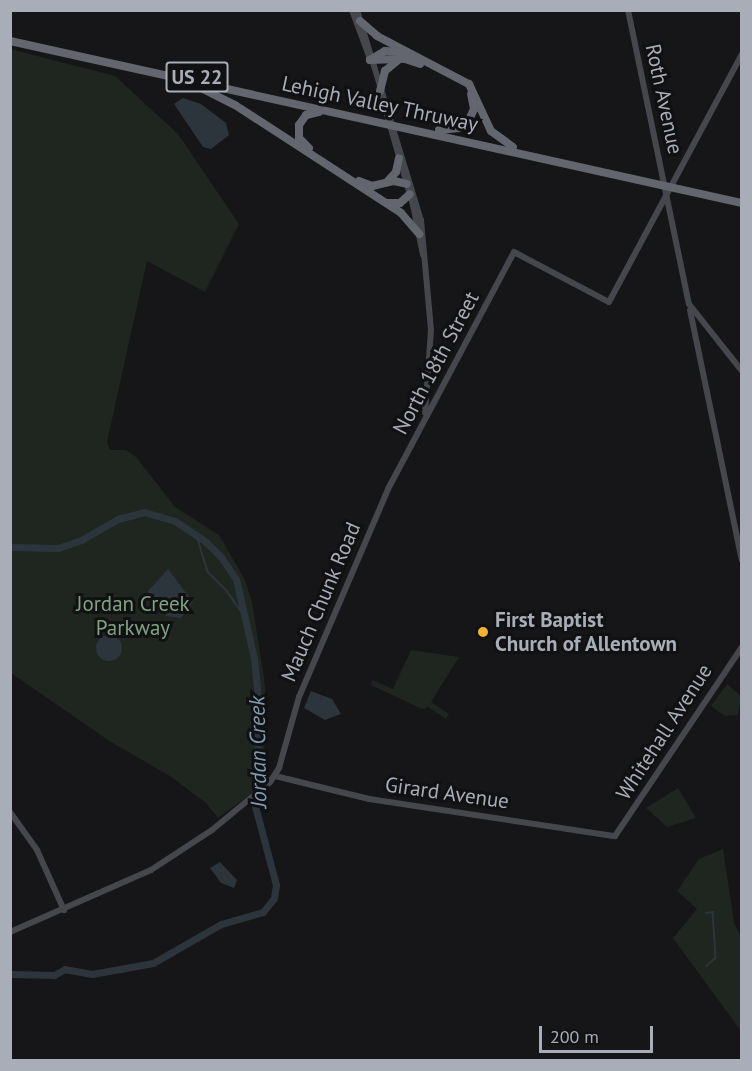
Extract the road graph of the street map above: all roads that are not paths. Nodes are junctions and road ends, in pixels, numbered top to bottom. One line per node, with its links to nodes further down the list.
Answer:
1 (352, 10): 10 (main road)
2 (357, 10): 4 (main road)
3 (628, 10): 23 (main road, Roth Avenue)
4 (360, 21): 7 (highway); 10 (main road)
5 (10, 36): 14 (highway, Lehigh Valley Thruway / US 22)
6 (10, 41): 11 (highway, Lehigh Valley Thruway / US 22)
7 (411, 54): 10 (highway); 17 (highway)
8 (741, 54): 23 (main road)
9 (403, 59): 10 (highway); 12 (highway); 16 (highway)
10 (370, 60): 12 (main road)
11 (178, 78): 13 (highway, Lehigh Valley Thruway / US 22); 25 (highway)
12 (380, 91): 18 (main road); 21 (main road)
13 (329, 111): 14 (highway, Lehigh Valley Thruway / US 22); 20 (highway)
14 (384, 121): 15 (highway, Lehigh Valley Thruway / US 22)
15 (396, 124): 16 (highway, Lehigh Valley Thruway / US 22); 19 (highway, Lehigh Valley Thruway / US 22)
16 (439, 130): 17 (highway, Lehigh Valley Thruway / US 22)
17 (513, 147): 19 (highway, Lehigh Valley Thruway / US 22)
18 (399, 158): 20 (highway); 21 (main road)
19 (650, 180): 22 (highway, Lehigh Valley Thruway / US 22)
20 (386, 183): 21 (highway)
21 (410, 188): 25 (highway); 27 (main road); 28 (main road)
22 (700, 191): 24 (highway, Lehigh Valley Thruway / US 22); 26 (highway, Lehigh Valley Thruway / US 22)
23 (667, 194): 29 (main road, Roth Avenue); 32 (main road, North 18th Street)
24 (741, 198)
25 (385, 203): 27 (highway)
26 (741, 203)
27 (419, 234): 28 (main road)
28 (424, 257): 31 (main road)
29 (689, 304): 30 (main road); 35 (main road, Roth Avenue)
30 (741, 371)
31 (427, 392): 32 (main road); 33 (main road)
32 (437, 396): 33 (main road, North 18th Street)
33 (425, 417): 34 (main road, North 18th Street)
34 (388, 489): 37 (main road, Mauch Chunk Road)
35 (741, 560)
36 (741, 647): 39 (main road, Whitehall Avenue)
37 (275, 776): 39 (main road, Girard Avenue); 40 (main road, Mauch Chunk Road)
38 (10, 812): 40 (main road)
39 (615, 836)
40 (64, 910): 41 (main road, Mauch Chunk Road)
41 (10, 932)

